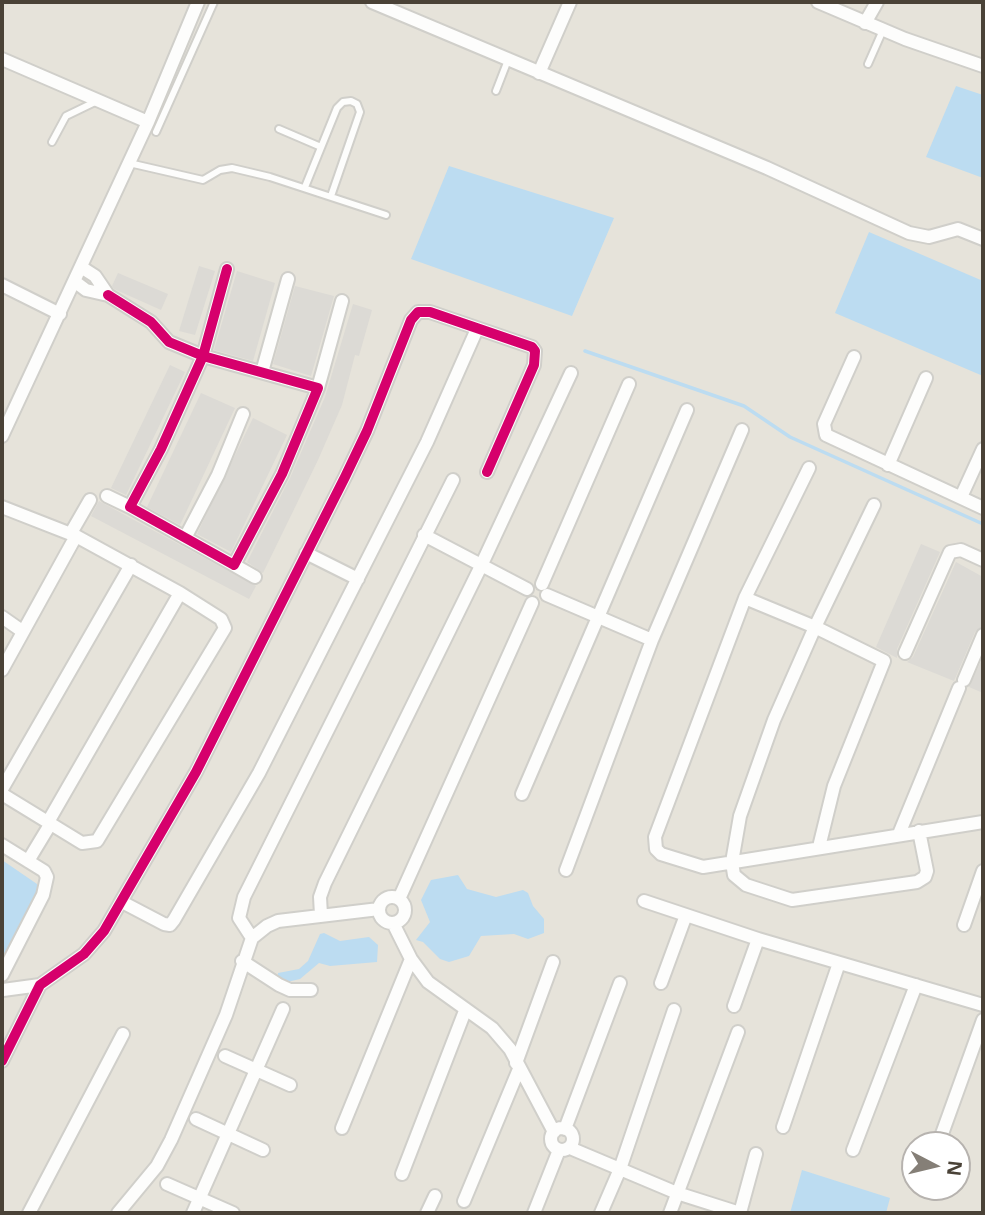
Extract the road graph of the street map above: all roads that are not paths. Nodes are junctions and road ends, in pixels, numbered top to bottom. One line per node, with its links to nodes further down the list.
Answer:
1 (198, 2): 16 (street)
2 (214, 2): 16 (lane)
3 (372, 2): 10 (street)
4 (570, 2): 13 (street)
5 (818, 2): 7 (street)
6 (877, 2): 7 (street)
7 (865, 23): 8 (street)
8 (883, 30): 11 (lane); 12 (street)
9 (2, 59): 15 (street)
10 (508, 60): 13 (street); 14 (lane)
11 (868, 64)
12 (983, 66)
13 (539, 73): 24 (street)
14 (496, 91)
15 (98, 100): 16 (street); 18 (lane)
16 (152, 127): 20 (street)
17 (279, 129): 19 (lane)
18 (52, 142)
19 (321, 147): 21 (lane); 22 (lane)
20 (129, 163): 21 (lane); 25 (street)
21 (305, 187): 22 (lane)
22 (331, 196): 23 (lane)
23 (386, 215)
24 (983, 239)
25 (81, 267): 28 (street); 30 (street)
26 (227, 269): 34 (street)
27 (288, 279): 36 (street)
28 (75, 281): 30 (street); 32 (street)
29 (2, 285): 32 (street)
30 (108, 295): 34 (street)
31 (342, 301): 40 (street)
32 (60, 314): 44 (street)
33 (477, 329): 48 (street); 60 (street); 66 (street)
34 (203, 356): 36 (street); 55 (street)
35 (855, 357): 46 (street)
36 (262, 372): 40 (street)
37 (571, 373): 64 (street)
38 (926, 378): 46 (street)
39 (629, 384): 68 (street)
40 (318, 388): 63 (street)
41 (688, 410): 73 (street)
42 (243, 414): 59 (street)
43 (742, 430): 77 (street)
44 (2, 436)
45 (983, 449): 51 (street)
46 (888, 465): 51 (street)
47 (808, 468): 70 (street)
48 (487, 472)
49 (453, 480): 58 (street)
50 (107, 496): 55 (street)
51 (961, 497): 56 (street)
52 (90, 499): 57 (street)
53 (874, 505): 74 (street)
54 (2, 507): 57 (street)
55 (130, 507): 59 (street)
56 (983, 508)
57 (74, 534): 62 (street); 75 (street)
58 (424, 535): 64 (street); 100 (street)
59 (185, 538): 63 (street)
60 (306, 553): 66 (street); 94 (street)
61 (983, 560): 78 (street)
62 (131, 565): 69 (street); 80 (street)
63 (234, 565): 65 (street)
64 (481, 566): 67 (street); 96 (street)
65 (255, 577)
66 (358, 579): 94 (street)
67 (527, 589): 68 (street); 71 (street)
68 (544, 590): 71 (street); 73 (street)
69 (180, 593): 83 (street); 83 (street)
70 (745, 598): 74 (street); 89 (street)
71 (532, 603): 92 (street)
72 (2, 617): 75 (street)
73 (596, 617): 77 (street); 81 (street)
74 (815, 627): 87 (street); 89 (street)
75 (22, 631): 79 (street)
76 (983, 635): 85 (street)
77 (652, 640): 90 (street)
78 (905, 653)
79 (2, 670)
80 (2, 792): 83 (street)
81 (522, 794)
82 (983, 822): 84 (street)
83 (50, 823): 88 (street)
84 (919, 831): 85 (street); 89 (street)
85 (899, 834): 87 (street)
86 (2, 845): 88 (street)
87 (819, 847): 89 (street)
88 (28, 861): 106 (street)
89 (732, 862)
90 (566, 870)
91 (983, 871): 99 (street)
92 (400, 899): 95 (street); 98 (street)
93 (644, 901): 97 (street)
94 (122, 902): 109 (street)
95 (379, 909): 96 (street); 98 (street)
96 (321, 915): 100 (street)
97 (686, 915): 101 (street); 108 (street)
98 (393, 923): 102 (street)
99 (964, 925)
100 (252, 938): 103 (street)
101 (758, 939): 105 (street); 114 (street)
102 (411, 958): 117 (street); 128 (street)
103 (242, 961): 112 (street); 144 (street)
104 (554, 962): 123 (street)
105 (839, 963): 110 (street); 127 (street)
106 (2, 975)
107 (620, 983): 129 (street)
108 (661, 983)
109 (40, 985): 111 (street); 122 (street)
110 (916, 985): 113 (street); 134 (street)
111 (3, 990)
112 (311, 990)
113 (983, 1005)
114 (734, 1006)
115 (283, 1009): 124 (street)
116 (674, 1010): 136 (street)
117 (465, 1011): 123 (street); 137 (street)
118 (983, 1020): 130 (street)
119 (738, 1032): 139 (street)
120 (123, 1034): 143 (street)
121 (225, 1056): 124 (street)
122 (2, 1061)
123 (518, 1066): 129 (street); 142 (street)
124 (256, 1070): 125 (street); 131 (street)
125 (290, 1085)
126 (196, 1119): 131 (street)
127 (783, 1127)
128 (342, 1128)
129 (560, 1130): 132 (street); 132 (street)
130 (943, 1131)
131 (227, 1134): 133 (street); 141 (street)
132 (565, 1149): 136 (street); 148 (street)
133 (263, 1150)
134 (853, 1150)
135 (756, 1154): 151 (street)
136 (620, 1169): 139 (street); 149 (street)
137 (402, 1174)
138 (167, 1184): 141 (street)
139 (677, 1193): 150 (street); 151 (street)
140 (435, 1196): 147 (street)
141 (199, 1199): 145 (street); 146 (street)
142 (464, 1201)
143 (29, 1213)
144 (118, 1213)
145 (192, 1213)
146 (233, 1213)
147 (427, 1213)
148 (534, 1213)
149 (601, 1213)
150 (670, 1213)
151 (740, 1213)

